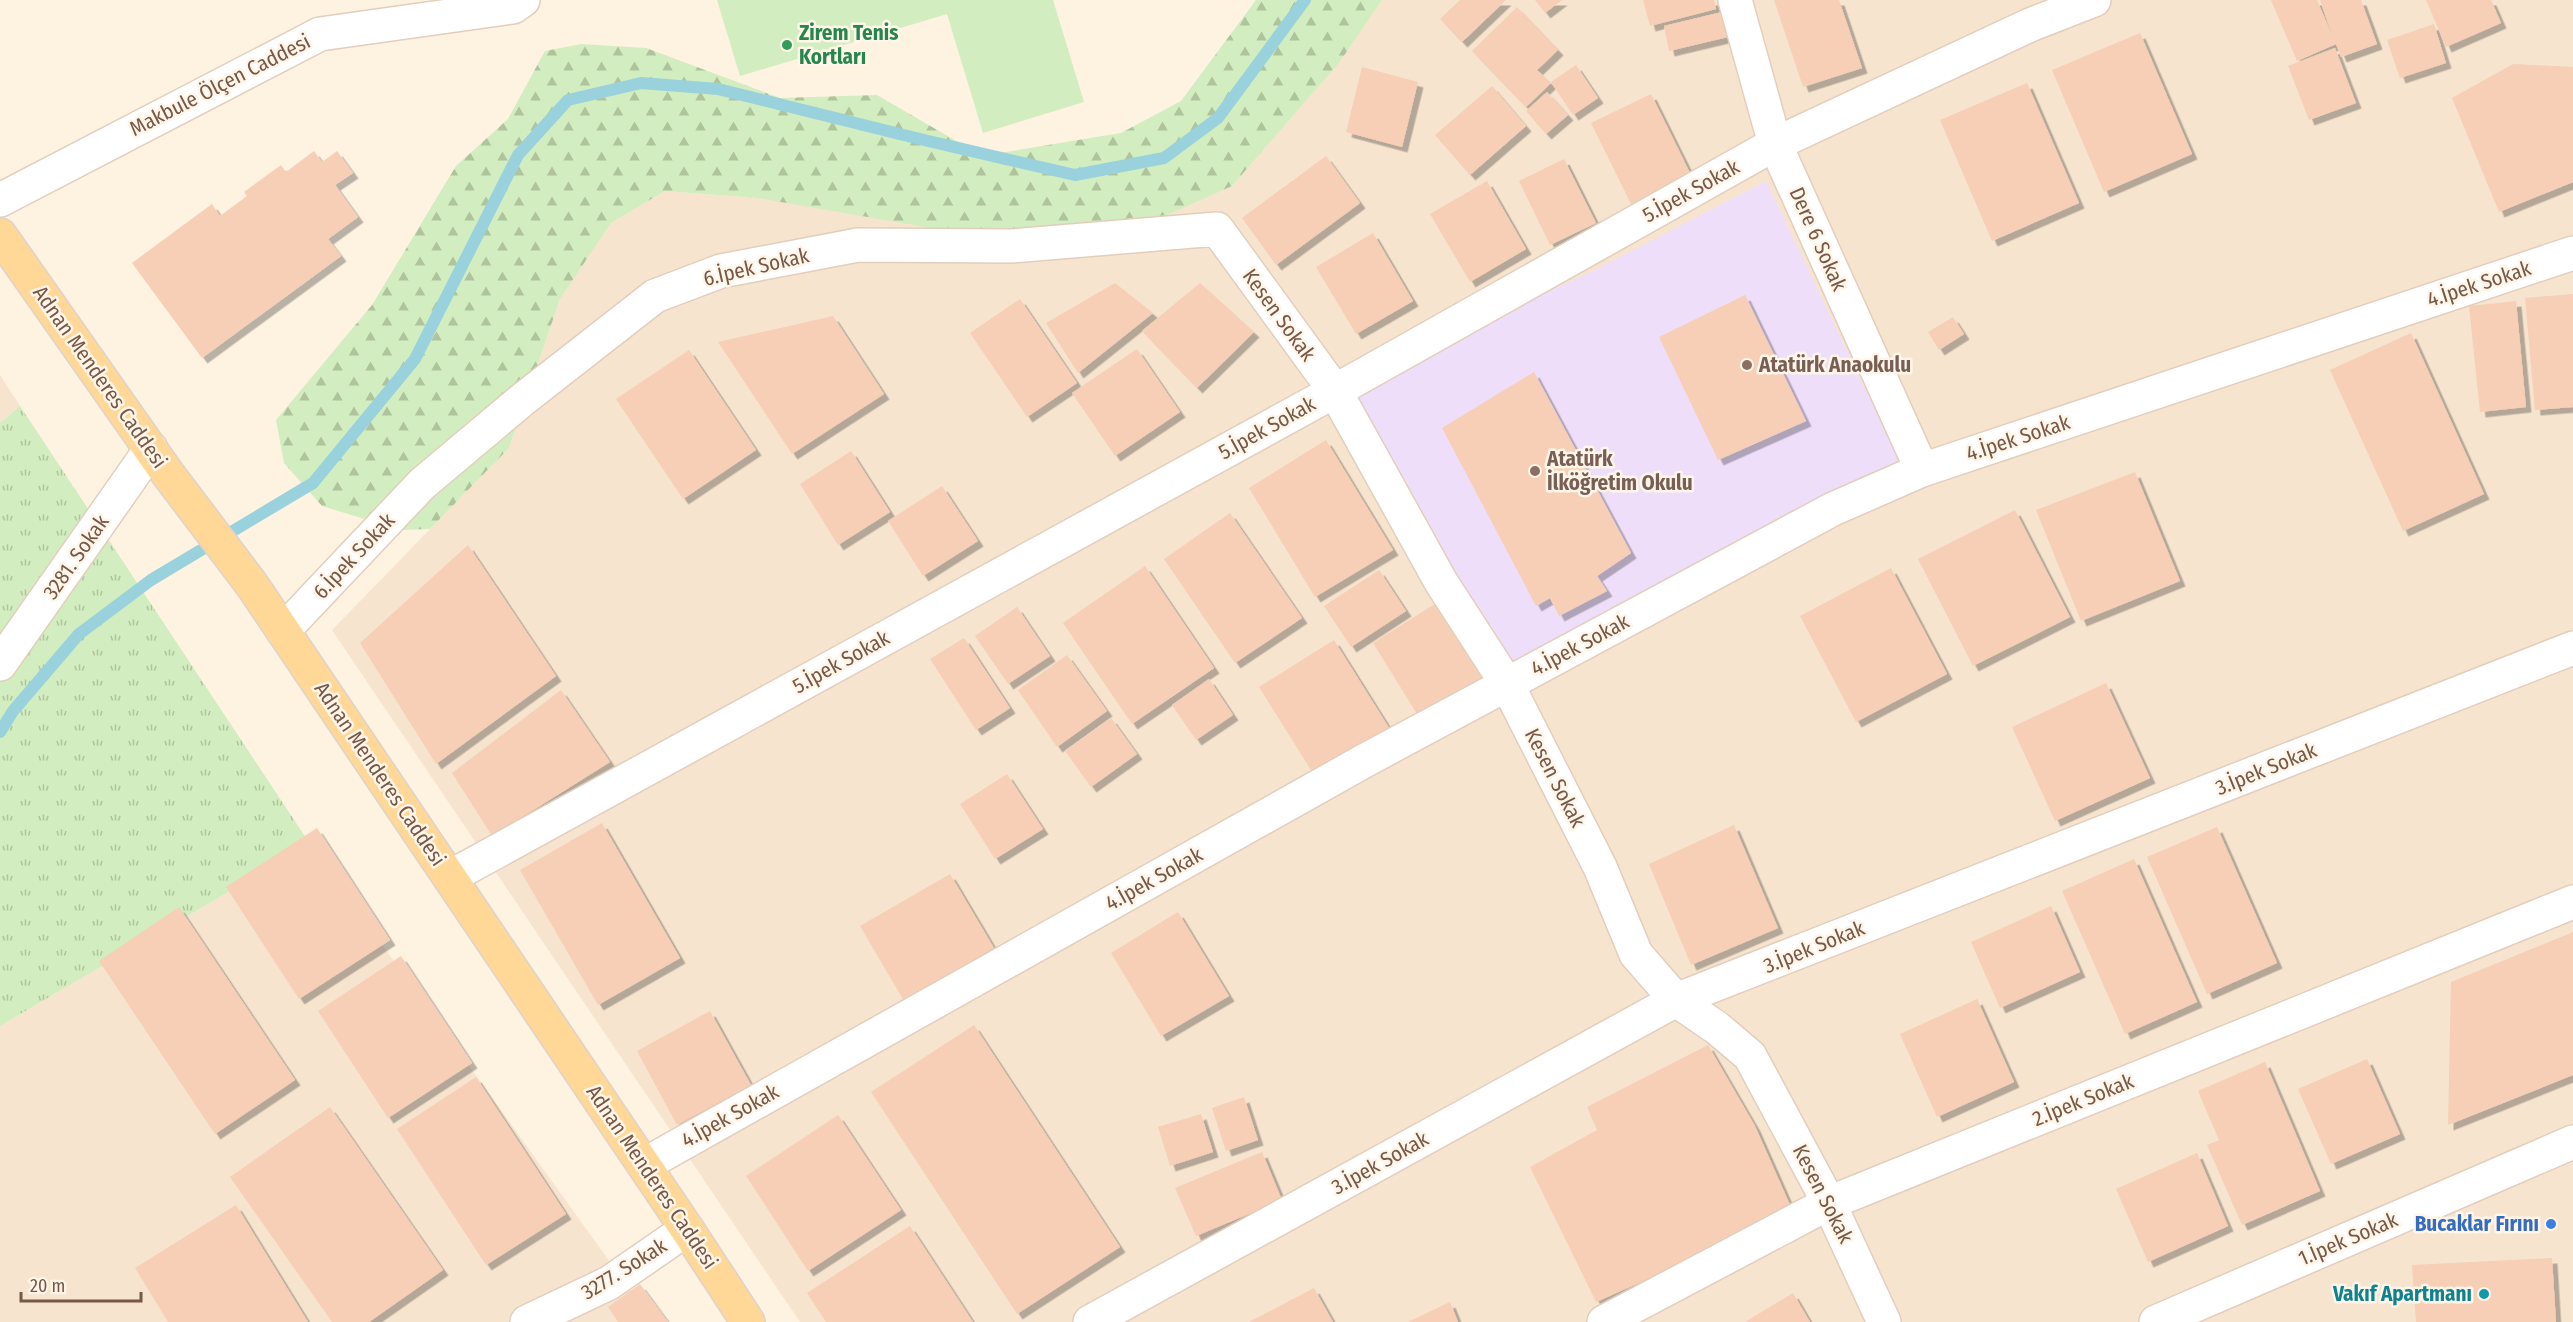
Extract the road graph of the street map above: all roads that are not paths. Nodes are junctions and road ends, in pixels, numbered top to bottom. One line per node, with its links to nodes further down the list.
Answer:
1 (523, 0): 5 (street, Makbule Ölçen Caddesi)
2 (1735, 0): 4 (street, Dere 6 Sokak)
3 (2094, 0): 4 (street, 5.İpek Sokak)
4 (1775, 144): 9 (street, 5.İpek Sokak); 11 (street, Dere 6 Sokak)
5 (0, 200)
6 (1217, 229): 9 (street, Kesen Sokak); 12 (street, 6.İpek Sokak)
7 (0, 235): 10 (main road, Adnan Menderes Caddesi)
8 (2573, 253): 11 (street, 4.İpek Sokak)
9 (1335, 391): 15 (street, Kesen Sokak); 16 (street, 5.İpek Sokak)
10 (151, 450): 12 (main road, Adnan Menderes Caddesi); 14 (street, 3281. Sokak)
11 (1922, 470): 15 (street, 4.İpek Sokak)
12 (283, 631): 16 (main road, Adnan Menderes Caddesi)
13 (2573, 648): 18 (street, 3.İpek Sokak)
14 (0, 664)
15 (1507, 684): 18 (street, Kesen Sokak); 20 (street, 4.İpek Sokak)
16 (450, 877): 20 (main road, Adnan Menderes Caddesi)
17 (2573, 902): 21 (street, 2.İpek Sokak)
18 (1676, 1000): 21 (street, Kesen Sokak); 25 (street, 3.İpek Sokak)
19 (2573, 1142): 28 (street, 1.İpek Sokak)
20 (644, 1165): 22 (main road, Adnan Menderes Caddesi)
21 (1829, 1203): 26 (street, 2.İpek Sokak); 27 (street, Kesen Sokak)
22 (687, 1229): 23 (street, 3277. Sokak); 24 (main road, Adnan Menderes Caddesi)
23 (527, 1322)
24 (748, 1322)
25 (1090, 1322)
26 (1604, 1322)
27 (1884, 1322)
28 (2156, 1322)

